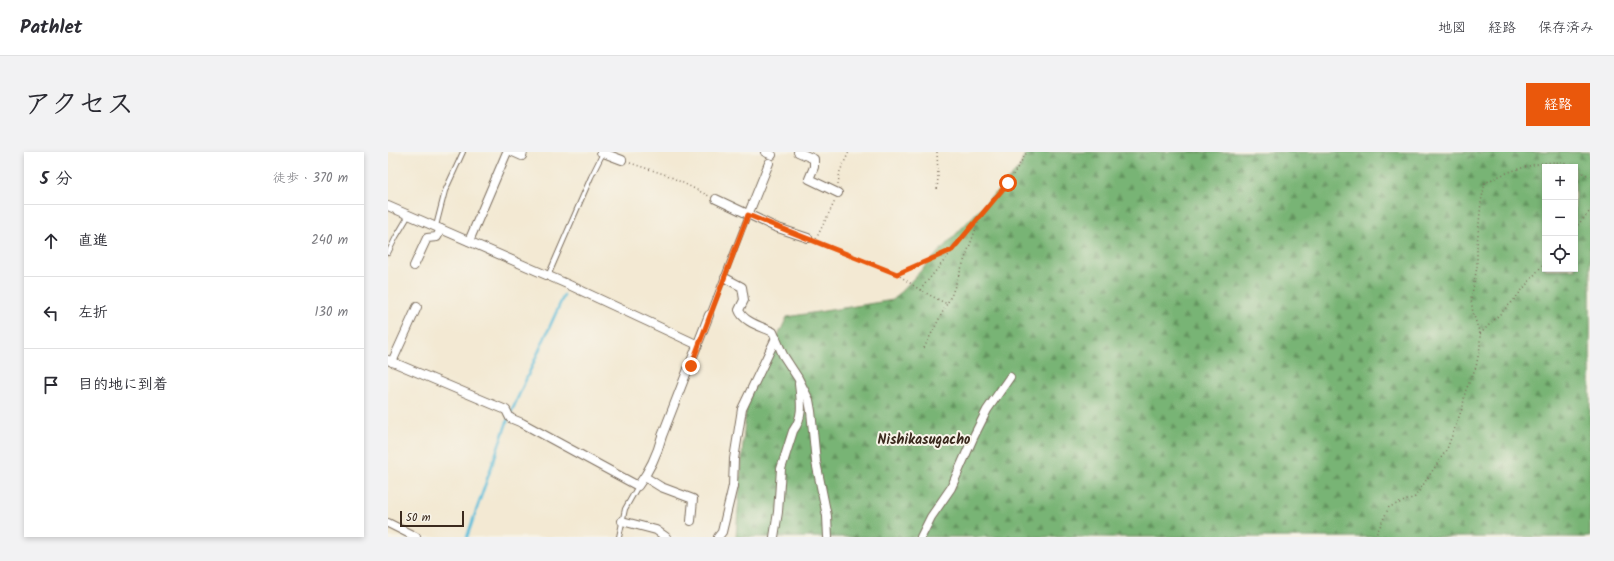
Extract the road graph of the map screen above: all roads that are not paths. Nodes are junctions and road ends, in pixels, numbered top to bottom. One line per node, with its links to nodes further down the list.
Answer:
1 (463, 152): 14 (lane)
2 (507, 152): 16 (street)
3 (512, 152): 4 (street)
4 (524, 152)
5 (602, 152): 8 (street); 19 (lane)
6 (798, 152): 9 (street)
7 (770, 155): 13 (street)
8 (622, 160)
9 (838, 193)
10 (716, 199): 13 (street)
11 (388, 206): 12 (street)
12 (409, 215): 14 (street); 17 (lane)
13 (748, 215): 15 (street); 20 (lane)
14 (439, 228): 16 (street); 18 (street)
15 (808, 238)
16 (469, 241): 19 (street)
17 (388, 253)
18 (414, 266)
19 (548, 276): 24 (street)
20 (725, 278): 22 (lane); 23 (street)
21 (417, 307): 25 (street)
22 (709, 315): 24 (street)
23 (776, 338): 27 (street); 36 (street)
24 (698, 345): 28 (street)
25 (390, 361): 29 (street)
26 (1010, 377): 39 (street)
27 (798, 378): 37 (street); 38 (street)
28 (645, 477): 29 (street); 31 (street)
29 (638, 486): 30 (lane)
30 (622, 521): 34 (lane); 35 (street)
31 (690, 521)
32 (388, 523): 33 (street)
33 (416, 537)
34 (619, 537)
35 (666, 537)
36 (718, 537)
37 (774, 537)
38 (828, 537)
39 (921, 537)

